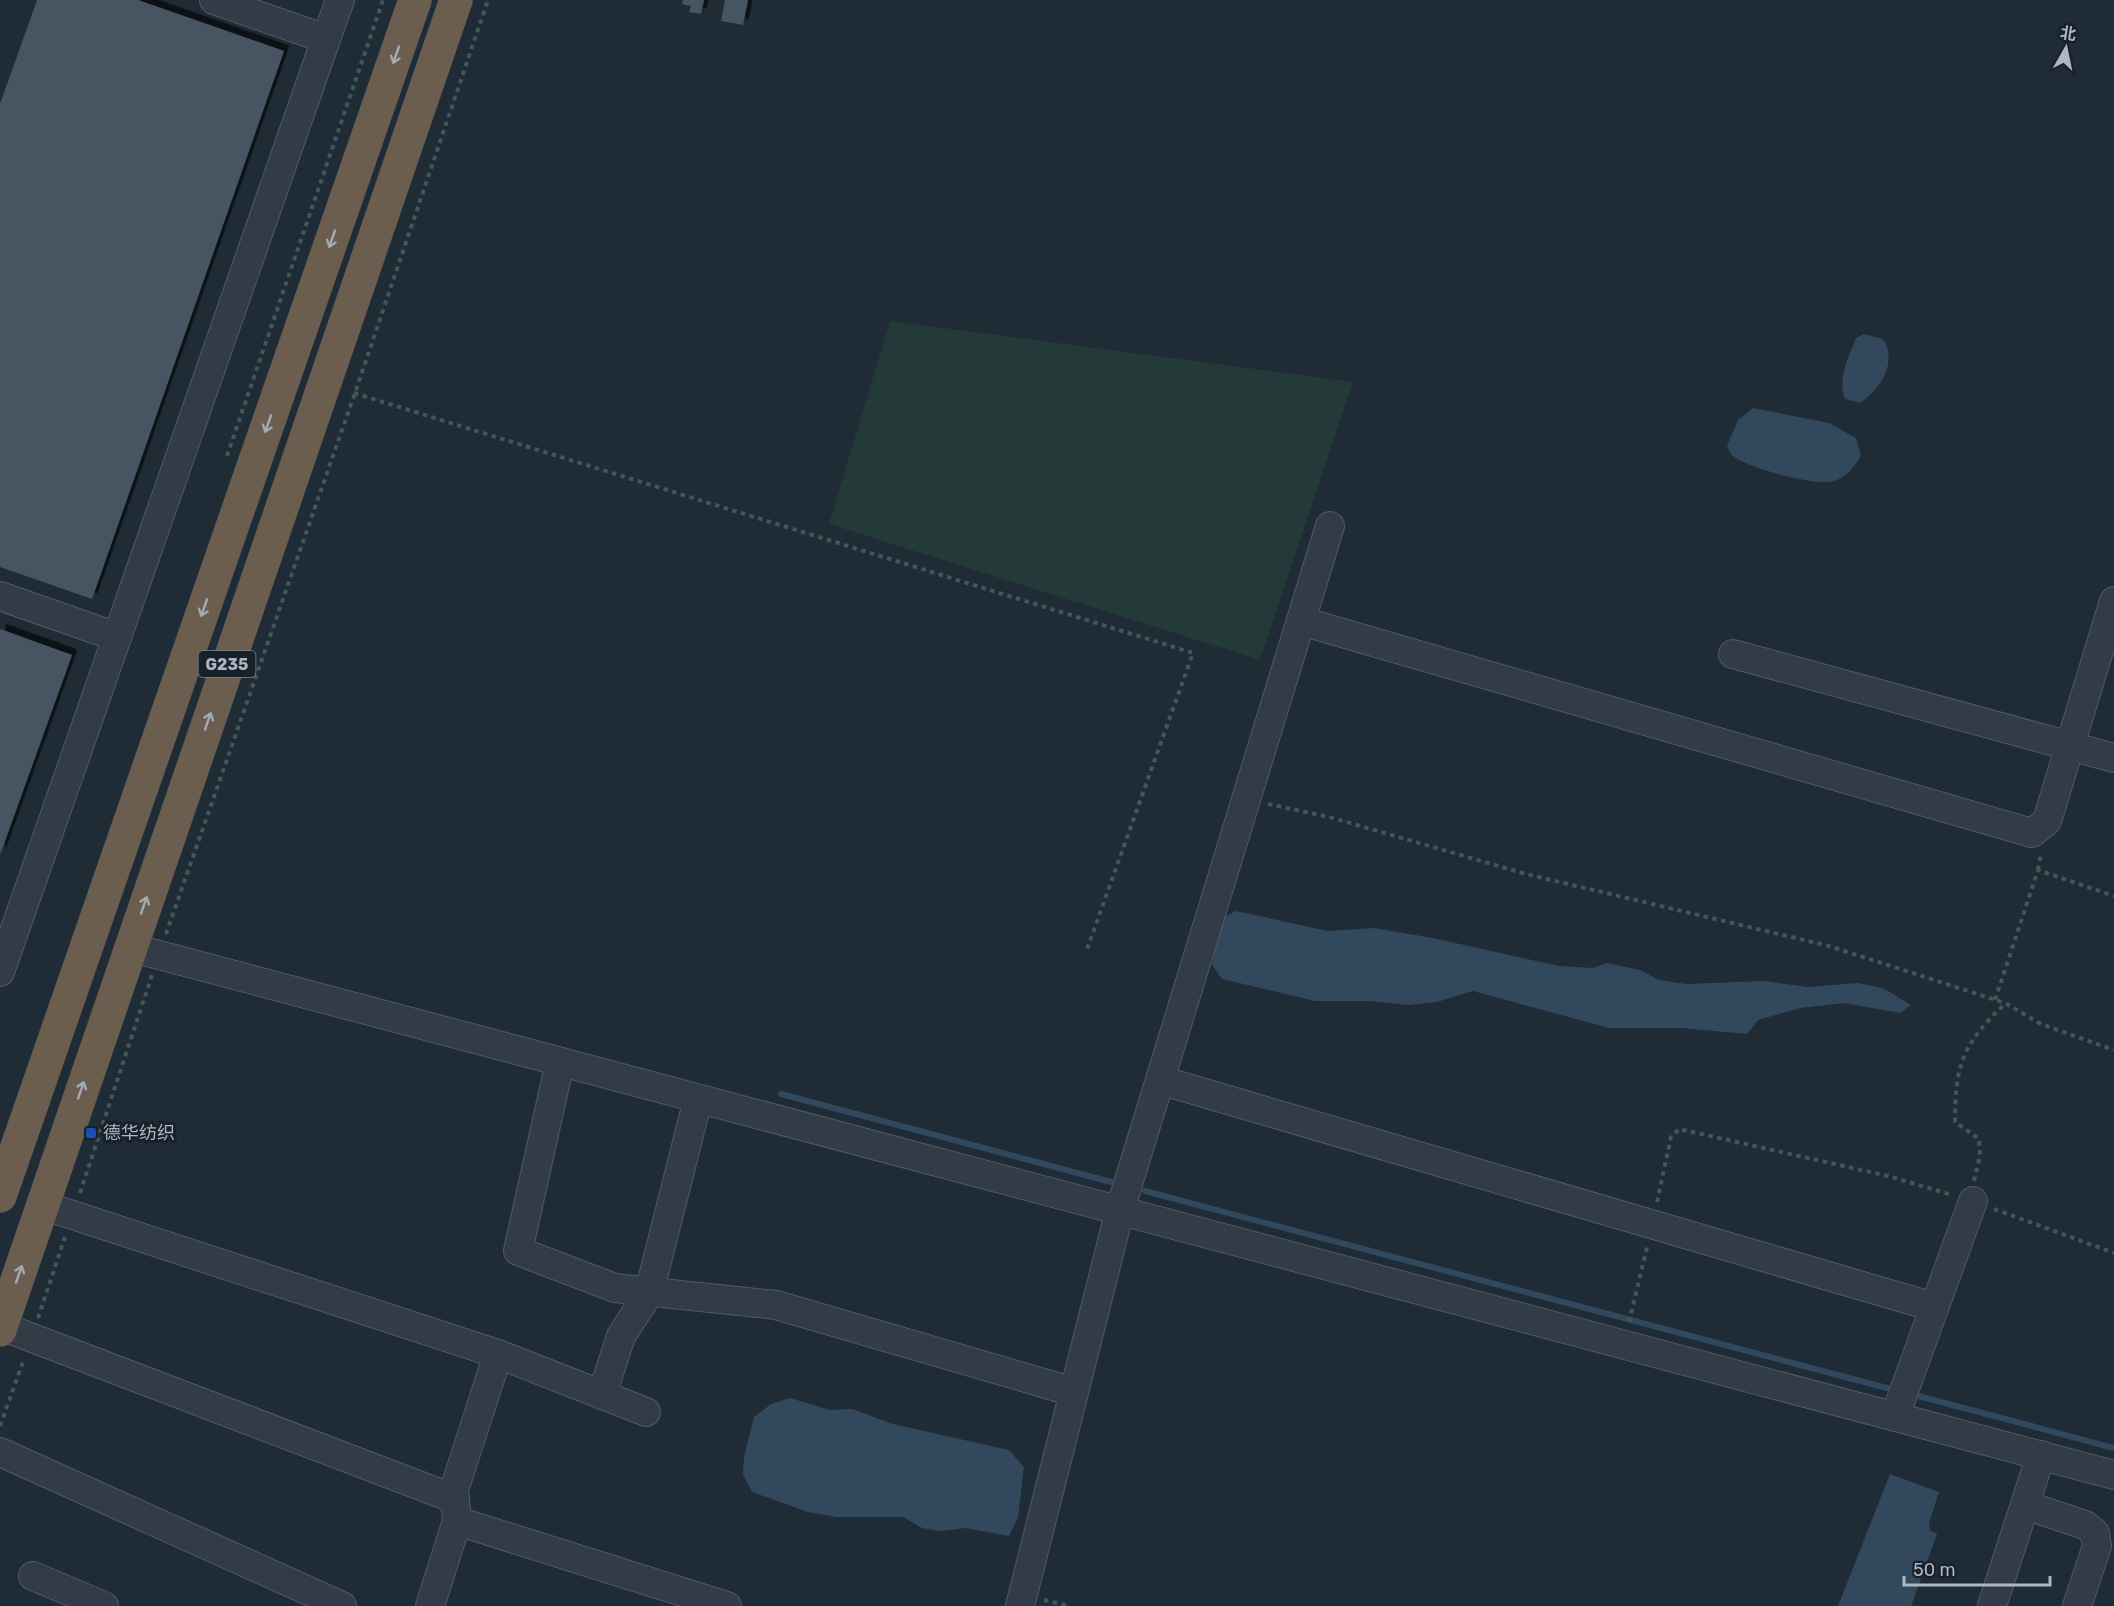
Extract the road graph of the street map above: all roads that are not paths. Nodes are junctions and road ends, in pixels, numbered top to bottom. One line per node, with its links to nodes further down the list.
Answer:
1 (214, 0): 5 (street)
2 (340, 0): 5 (street)
3 (416, 0): 19 (highway, G235, one-way to 19)
4 (456, 0): 14 (highway, G235, one-way to 4)
5 (326, 39): 10 (street)
6 (1330, 526): 9 (street)
7 (0, 596): 10 (street)
8 (2114, 600): 12 (street)
9 (1301, 621): 12 (street); 17 (street)
10 (117, 637): 15 (street)
11 (1733, 654): 12 (street)
12 (2070, 746): 13 (street)
13 (2114, 758)
14 (144, 952): 16 (street); 21 (highway, G235, one-way to 14)
15 (0, 972)
16 (560, 1062): 18 (street); 23 (street)
17 (1160, 1080): 22 (street); 24 (street)
18 (698, 1099): 22 (street); 23 (street)
19 (0, 1196)
20 (1972, 1202): 24 (street)
21 (57, 1210): 25 (highway, G235, one-way to 21); 26 (street)
22 (1120, 1210): 27 (street); 29 (street)
23 (649, 1293): 27 (street); 28 (street)
24 (1934, 1307): 29 (street)
25 (1, 1328): 35 (street)
26 (498, 1354): 28 (street); 35 (street)
27 (1074, 1392): 41 (street)
28 (602, 1395): 30 (street)
29 (1901, 1400): 32 (street)
30 (646, 1413)
31 (0, 1452): 38 (street)
32 (2041, 1455): 33 (street); 34 (street)
33 (2114, 1475)
34 (2025, 1505): 42 (street); 43 (street)
35 (456, 1510): 39 (street); 40 (street)
36 (33, 1576): 37 (street)
37 (104, 1606)
38 (342, 1606)
39 (430, 1606)
40 (727, 1606)
41 (1020, 1606)
42 (1992, 1606)
43 (2078, 1606)

